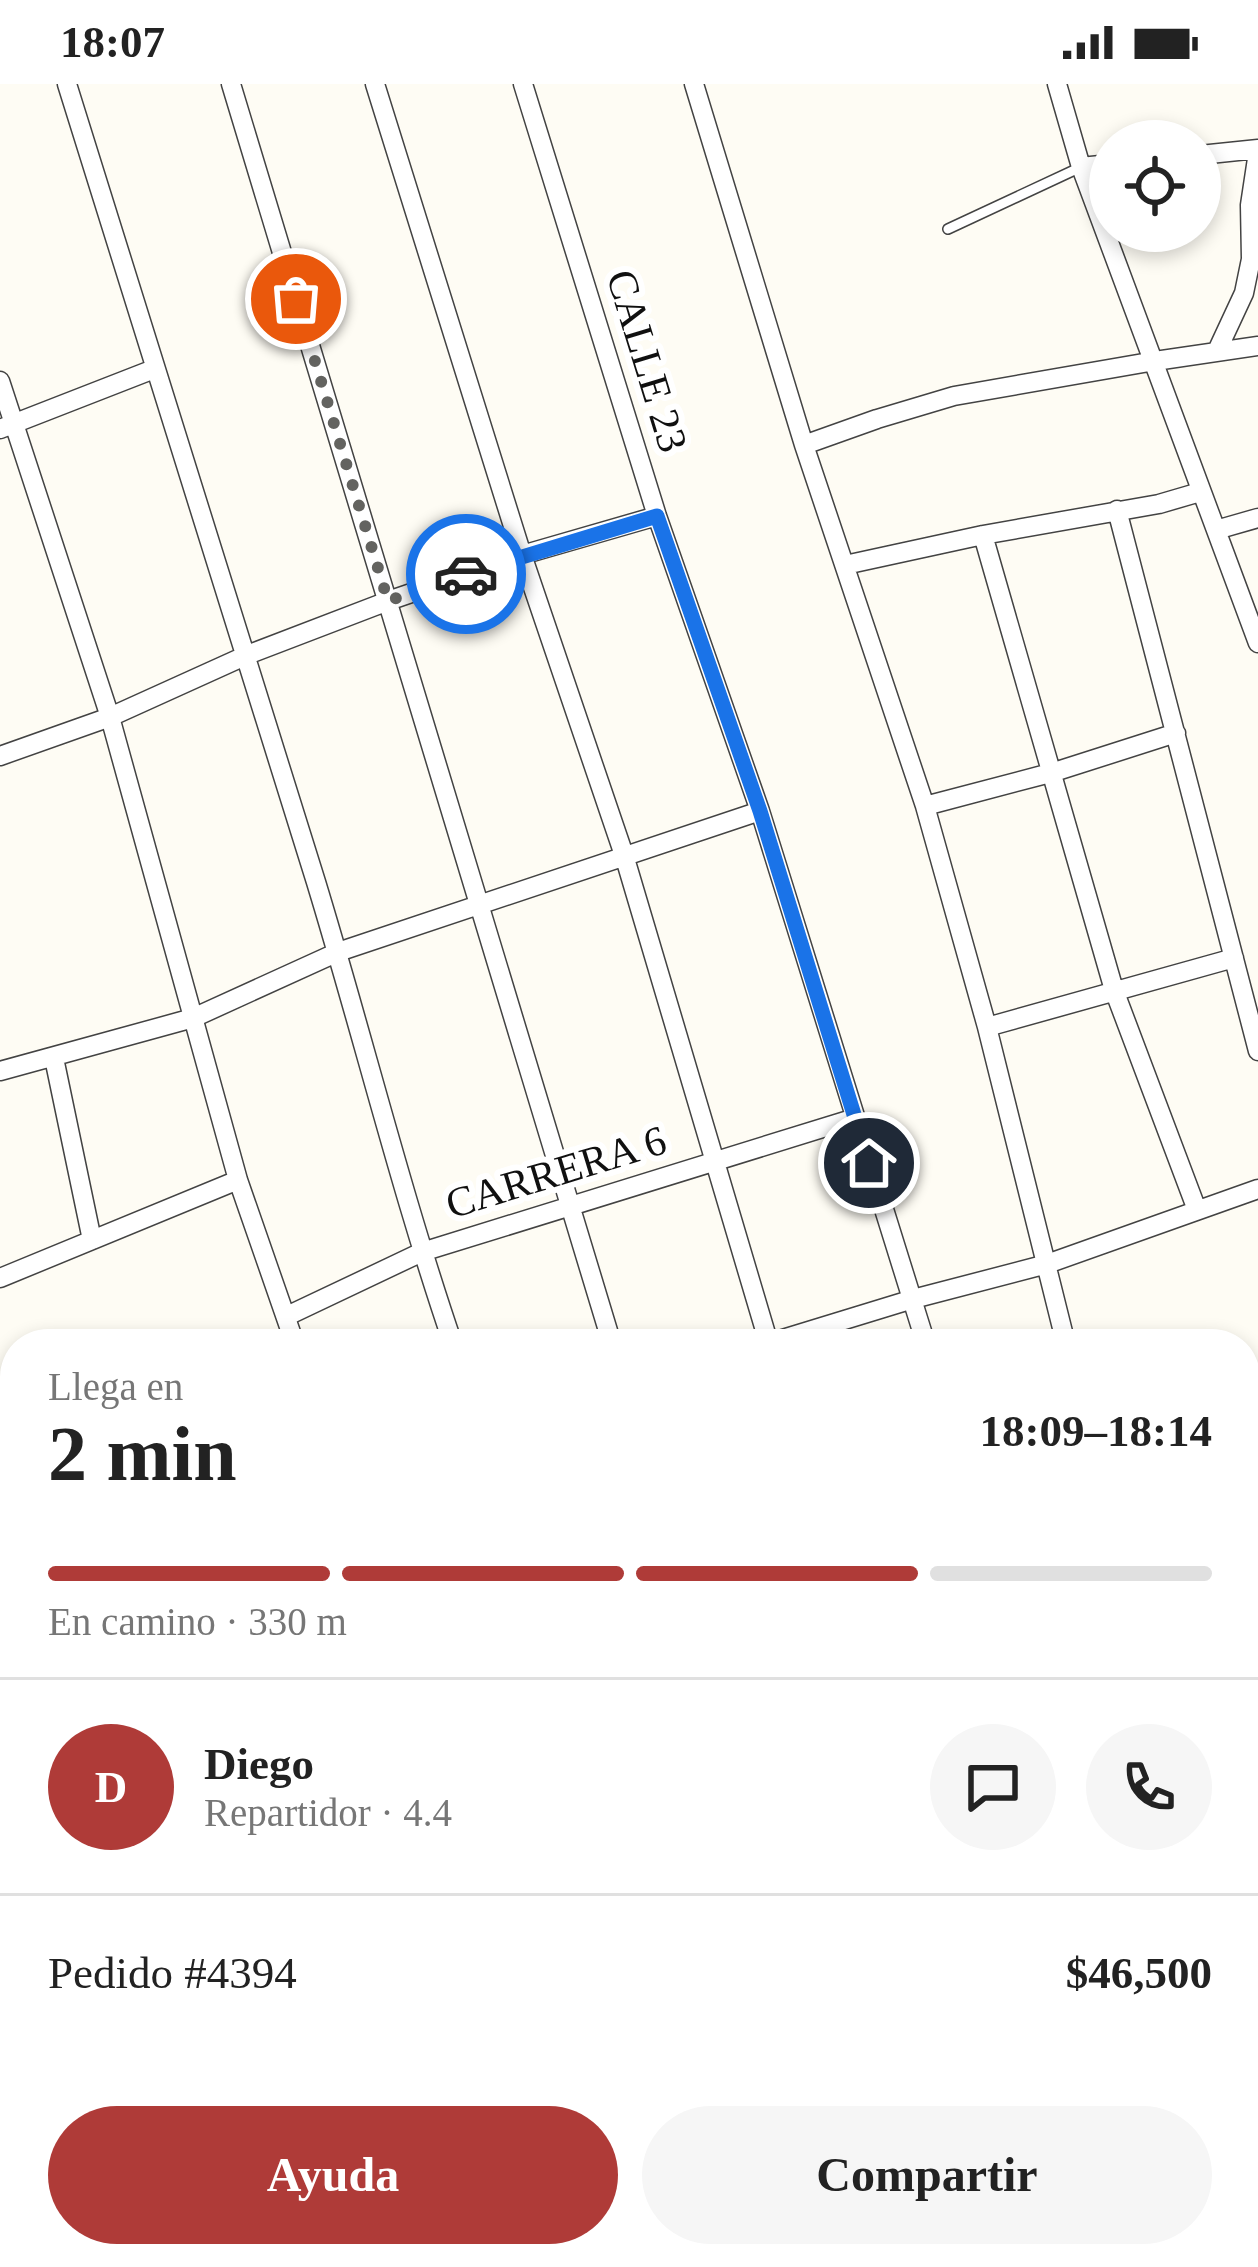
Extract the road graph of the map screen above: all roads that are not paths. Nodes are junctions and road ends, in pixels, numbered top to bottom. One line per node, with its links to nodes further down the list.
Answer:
1 (67, 84): 15 (street)
2 (231, 84): 27 (street)
3 (375, 84): 25 (street)
4 (523, 84): 21 (street, CALLE 23)
5 (694, 84): 18 (street)
6 (1057, 84): 10 (street)
7 (1258, 151): 8 (street); 13 (street)
8 (1221, 154)
9 (1089, 166): 10 (street)
10 (1082, 167): 11 (lane); 14 (street)
11 (948, 229)
12 (1258, 346): 13 (street)
13 (1217, 351): 14 (street)
14 (1155, 361): 18 (street); 19 (street)
15 (154, 369): 17 (street); 29 (street)
16 (0, 381): 17 (street)
17 (7, 427): 30 (street)
18 (804, 445): 26 (street)
19 (1200, 492): 20 (street); 23 (street)
20 (1117, 510): 24 (street); 31 (street)
21 (657, 516): 25 (street); 35 (street, CALLE 23)
22 (1258, 518): 23 (street)
23 (1216, 530): 28 (street)
24 (983, 535): 26 (street); 33 (street)
25 (523, 555): 27 (street); 36 (street)
26 (845, 565): 34 (street)
27 (388, 601): 29 (street); 37 (street)
28 (1258, 644)
29 (247, 655): 30 (street); 38 (street)
30 (110, 717): 32 (street); 41 (street)
31 (1176, 733): 33 (street); 39 (street)
32 (0, 756)
33 (1054, 772): 34 (street); 40 (street)
34 (925, 806): 42 (street)
35 (760, 811): 36 (street); 46 (street, CALLE 23)
36 (624, 855): 37 (street); 47 (street)
37 (480, 904): 38 (street); 50 (street)
38 (338, 952): 41 (street); 53 (street)
39 (1234, 958): 40 (street); 43 (street)
40 (1114, 990): 42 (street); 51 (street)
41 (193, 1018): 44 (street); 48 (street)
42 (987, 1027): 54 (street)
43 (1258, 1051)
44 (54, 1058): 45 (street); 52 (street)
45 (0, 1071)
46 (855, 1118): 47 (street, CARRERA 6); 56 (street, CALLE 23)
47 (713, 1160): 50 (street, CARRERA 6); 61 (street)
48 (238, 1180): 52 (street); 57 (street)
49 (1258, 1189): 51 (street)
50 (571, 1206): 53 (street, CARRERA 6); 60 (street)
51 (1198, 1210): 54 (street)
52 (92, 1240): 55 (street)
53 (422, 1252): 57 (street, CARRERA 6); 59 (street)
54 (1047, 1264): 56 (street); 64 (street)
55 (0, 1278)
56 (913, 1299): 62 (street); 63 (street, CALLE 23)
57 (287, 1316): 58 (street)
58 (291, 1329)
59 (448, 1329)
60 (608, 1329)
61 (764, 1329)
62 (816, 1329)
63 (922, 1329)
64 (1062, 1329)

